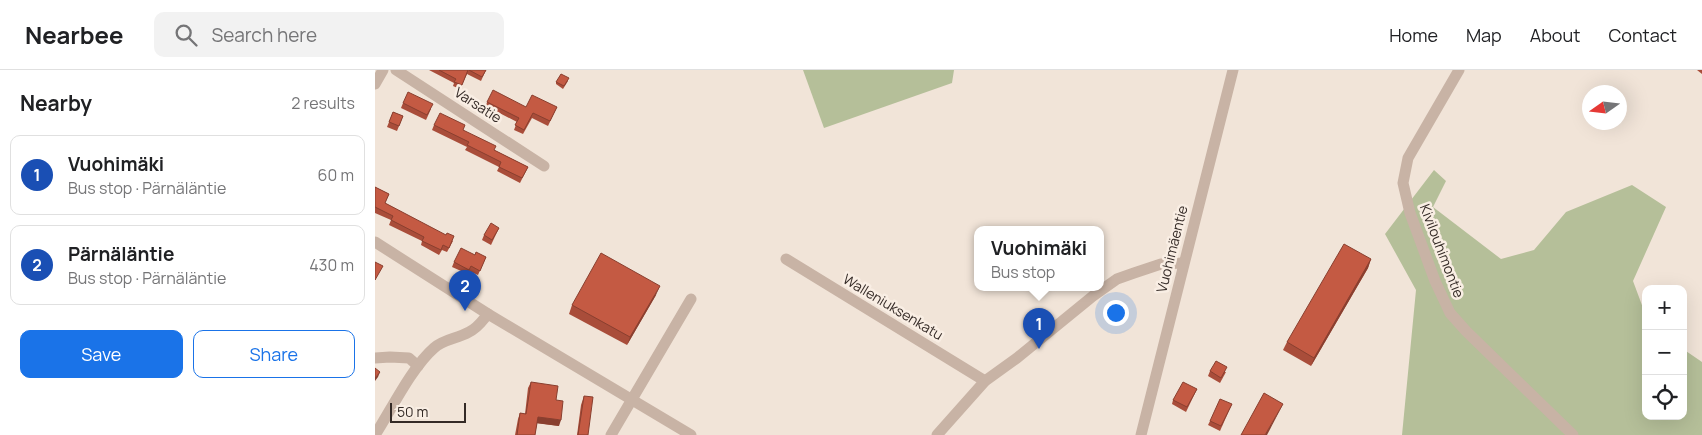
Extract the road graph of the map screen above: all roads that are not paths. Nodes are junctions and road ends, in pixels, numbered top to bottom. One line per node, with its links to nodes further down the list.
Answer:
1 (383, 70): 5 (street)
2 (396, 70): 6 (street, Varsatie)
3 (1233, 70): 9 (street, Vuohimäentie)
4 (1459, 70): 23 (street, Kivilouhimontie)
5 (375, 84)
6 (544, 166)
7 (375, 242): 13 (street)
8 (786, 259): 16 (street, Walleniuksenkatu)
9 (1183, 263): 10 (street); 22 (street, Vuohimäentie)
10 (1104, 289)
11 (1100, 291): 16 (street)
12 (691, 299): 17 (street)
13 (488, 314): 15 (street); 17 (street)
14 (375, 358): 15 (street)
15 (418, 366): 18 (street)
16 (985, 381): 21 (street)
17 (632, 399): 19 (street); 20 (street)
18 (375, 435)
19 (611, 435)
20 (691, 435)
21 (937, 435)
22 (1141, 435)
23 (1573, 435)

